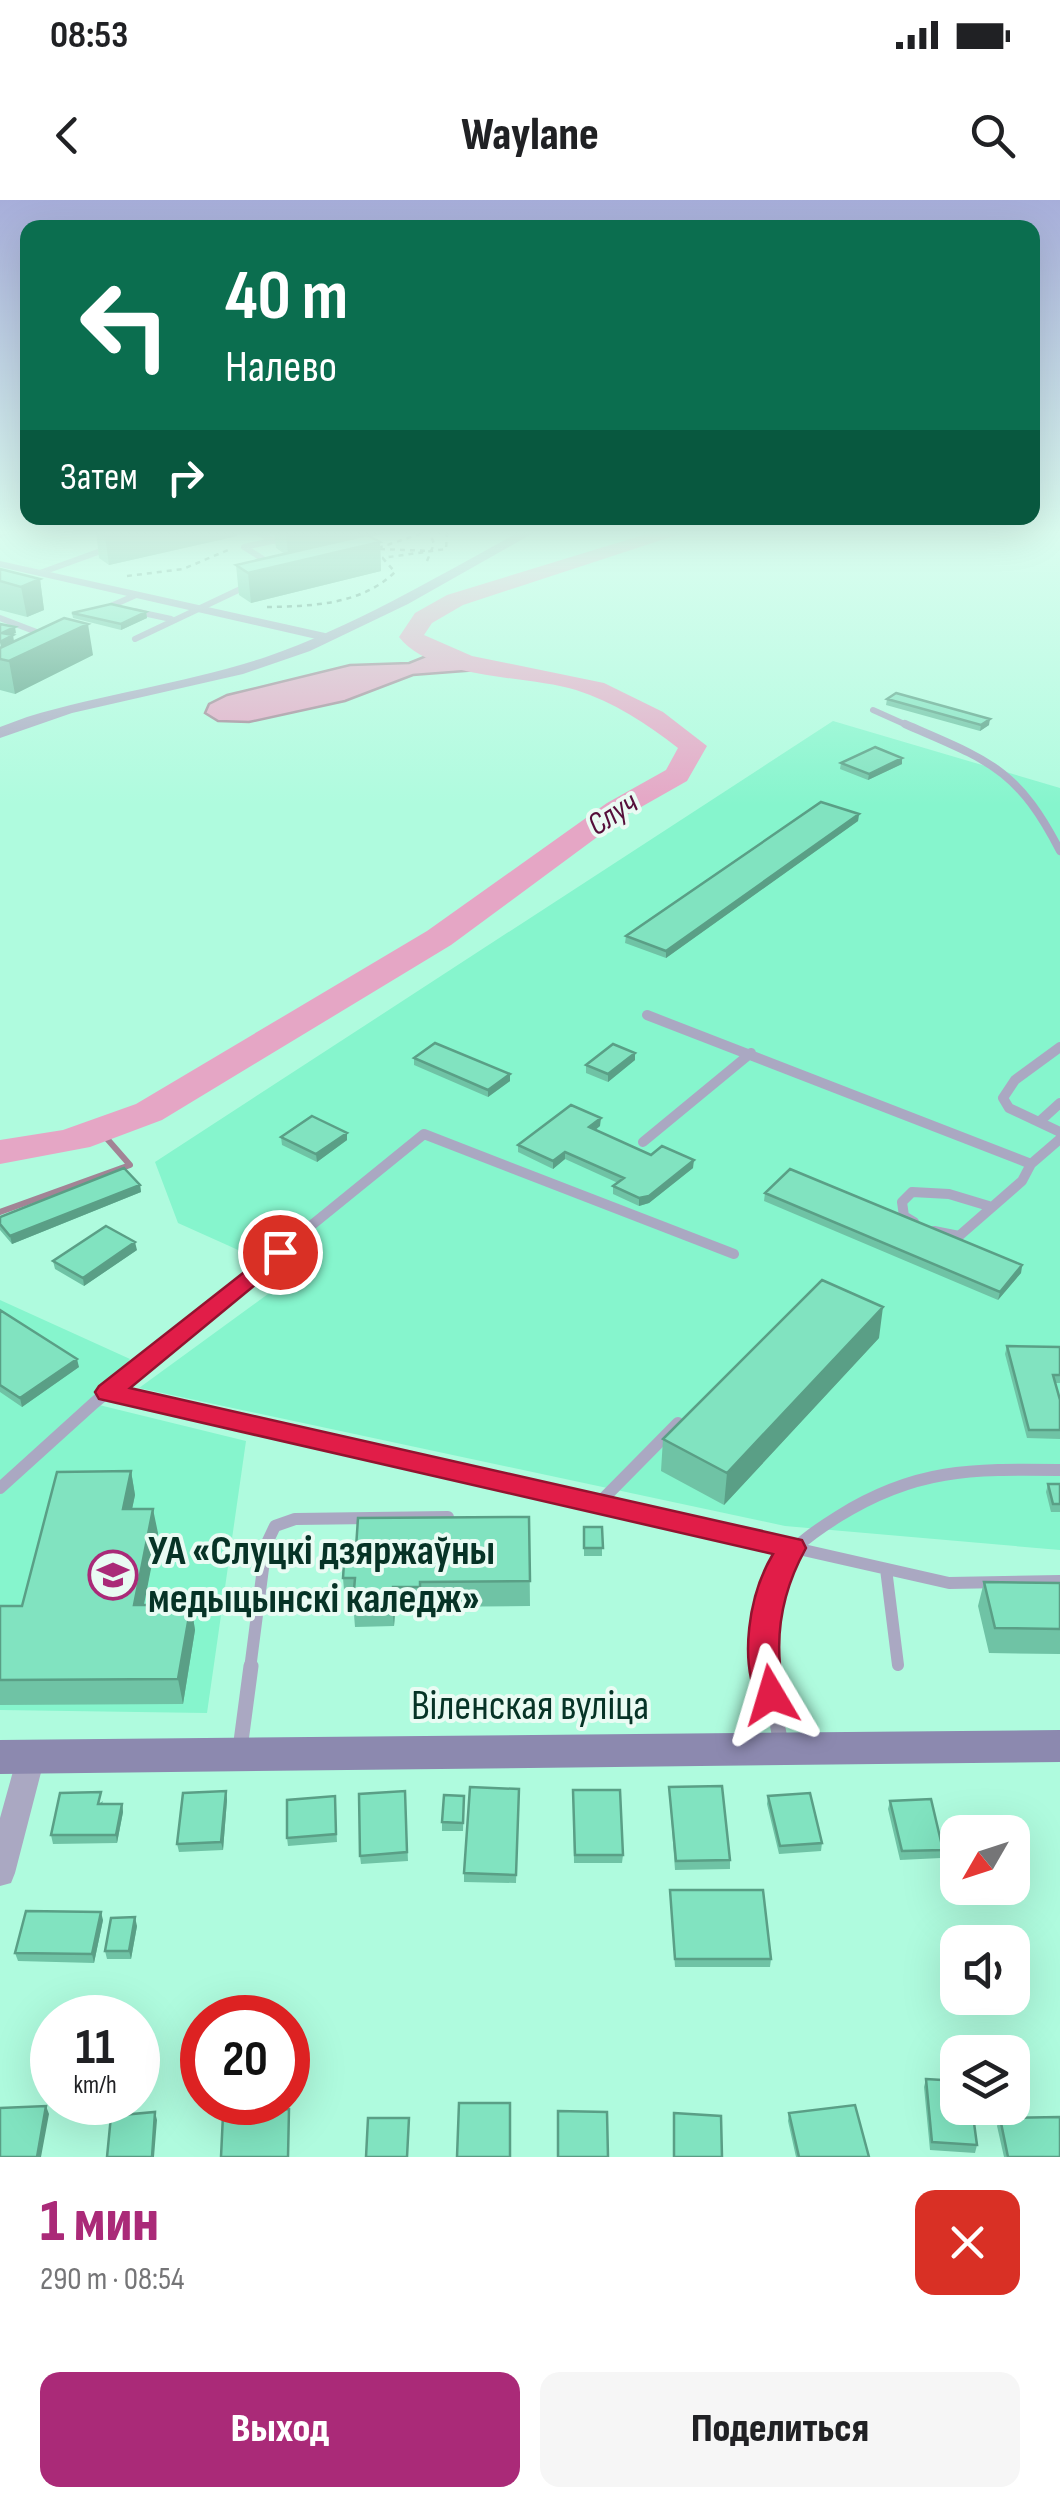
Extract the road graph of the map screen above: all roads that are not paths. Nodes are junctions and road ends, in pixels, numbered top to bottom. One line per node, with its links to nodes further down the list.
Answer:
1 (12, 622): 7 (lane)
2 (166, 622): 6 (lane)
3 (259, 622): 5 (street)
4 (353, 622): 5 (street)
5 (325, 637): 9 (street)
6 (135, 639)
7 (42, 645)
8 (873, 710): 10 (lane)
9 (0, 734)
10 (1060, 851)
11 (647, 1014): 13 (lane)
12 (1060, 1048): 15 (lane)
13 (751, 1053): 17 (lane); 18 (lane)
14 (1060, 1102): 15 (lane)
15 (1039, 1122): 16 (lane)
16 (1060, 1135): 18 (lane)
17 (643, 1142)
18 (1031, 1164): 19 (lane)
19 (992, 1207): 19 (lane)
20 (734, 1254): 21 (lane)
21 (108, 1392): 24 (lane); 25 (lane)
22 (691, 1411): 25 (lane)
23 (1060, 1470): 27 (lane)
24 (0, 1488)
25 (598, 1504): 27 (lane)
26 (448, 1516): 33 (lane)
27 (792, 1548): 28 (lane); 32 (lane)
28 (886, 1569): 29 (lane); 30 (lane)
29 (1060, 1581)
30 (898, 1665)
31 (1060, 1746): 32 (main road, Віленская вуліца)
32 (783, 1752): 33 (main road, Віленская вуліца)
33 (239, 1754): 34 (main road, Віленская вуліца)
34 (15, 1757): 35 (street)
35 (0, 1873)

